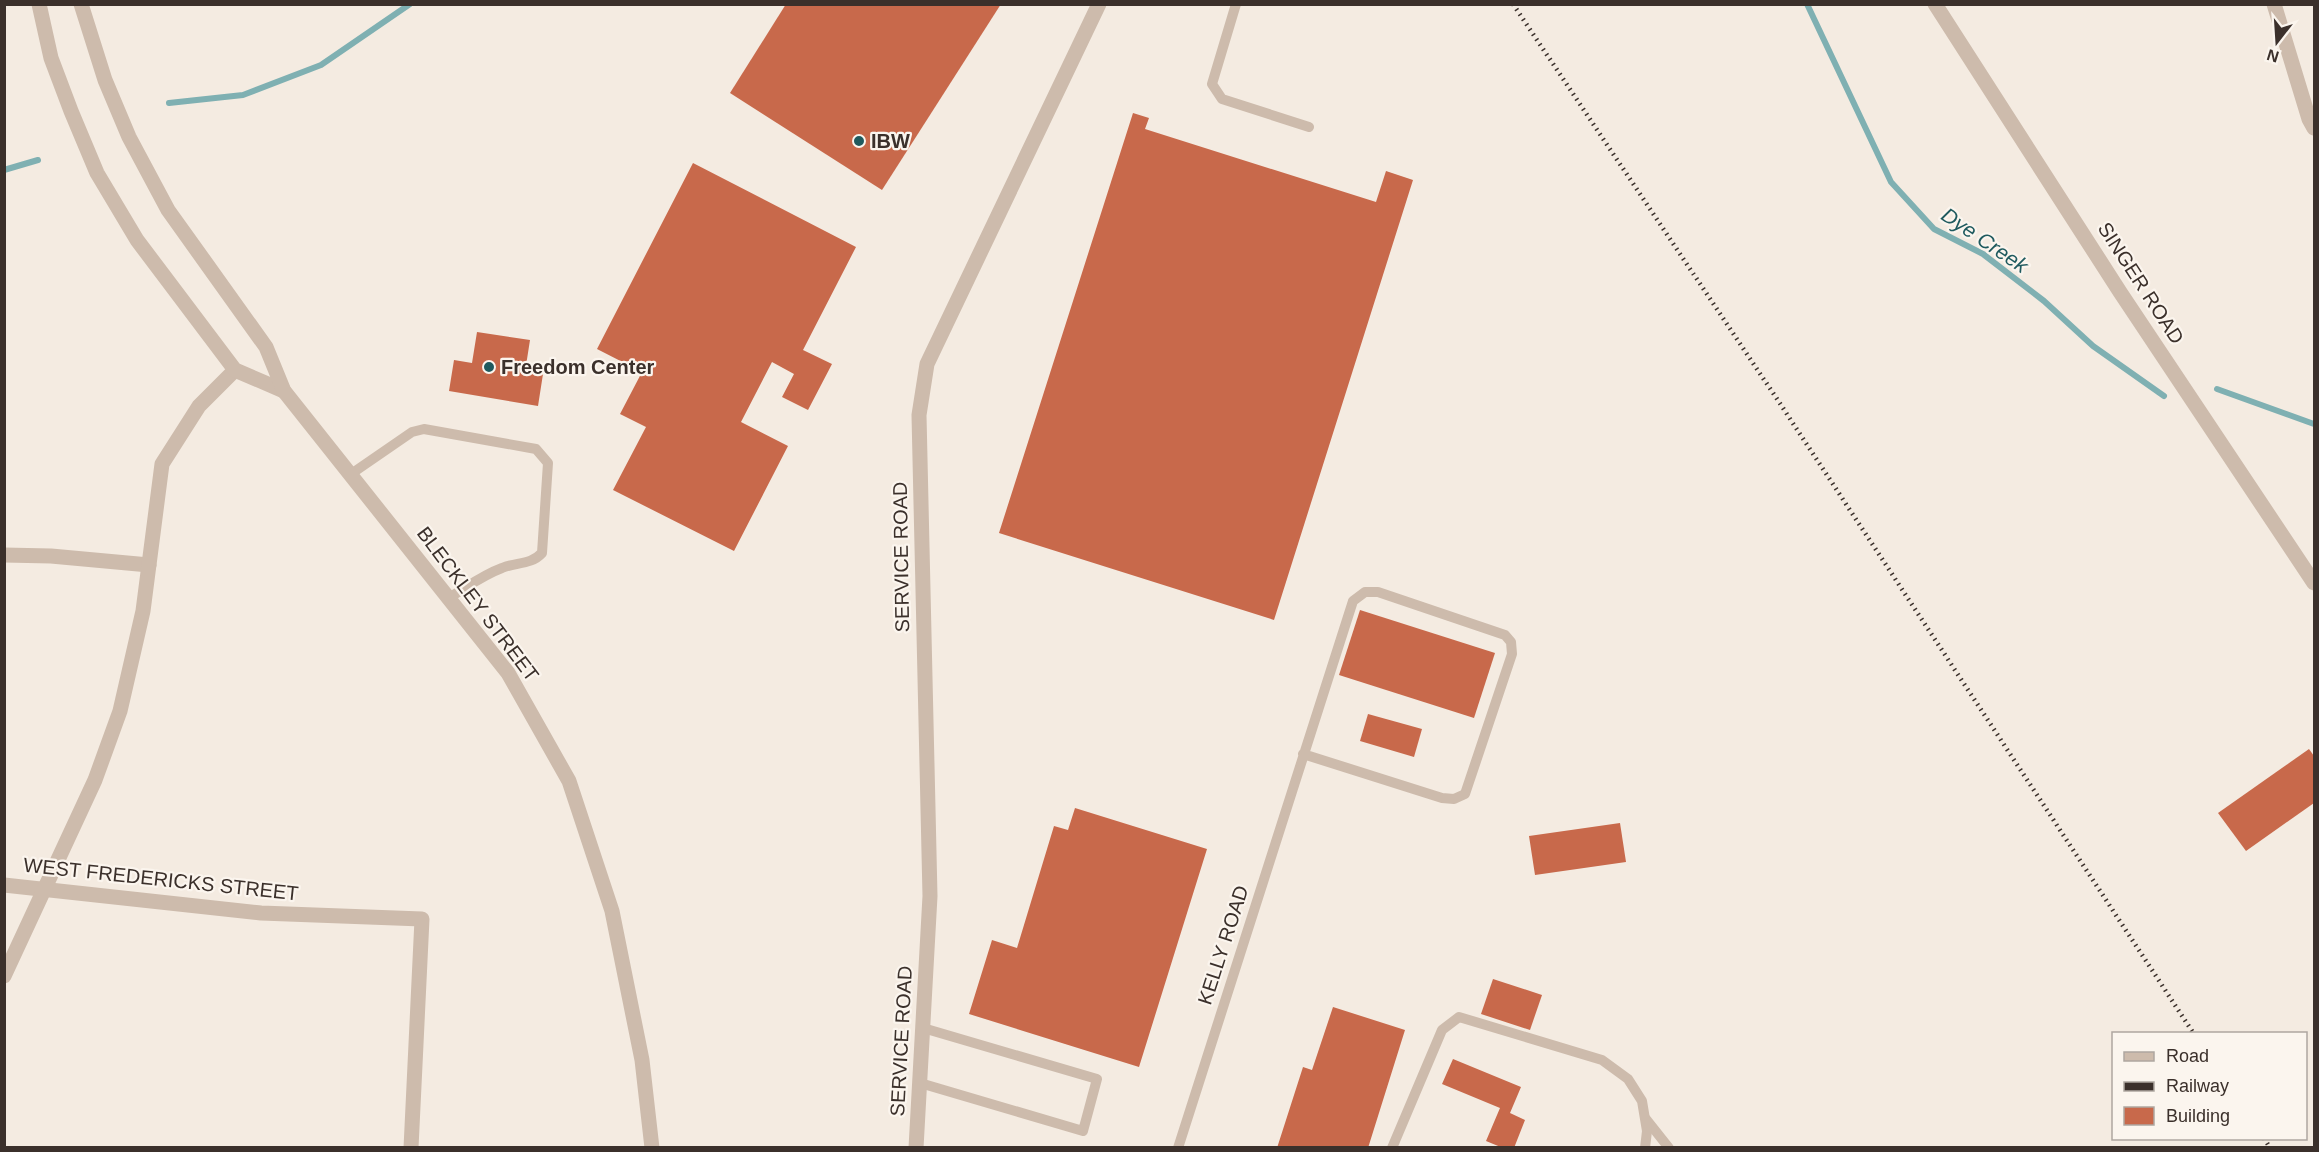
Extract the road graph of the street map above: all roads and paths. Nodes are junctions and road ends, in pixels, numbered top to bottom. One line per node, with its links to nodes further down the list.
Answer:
1 (39, 4): 9 (street, BLECKLEY STREET)
2 (81, 4): 10 (street, BLECKLEY STREET)
3 (1099, 4): 20 (street, SERVICE ROAD)
4 (1236, 4): 7 (lane)
5 (1935, 4): 14 (street, SINGER ROAD)
6 (2274, 4): 8 (street)
7 (1309, 127)
8 (2314, 128)
9 (235, 370): 10 (street, BLECKLEY STREET); 13 (street)
10 (284, 392): 11 (street, BLECKLEY STREET)
11 (351, 474): 15 (street, BLECKLEY STREET); 15 (lane)
12 (4, 555): 13 (street)
13 (149, 565): 18 (street)
14 (2314, 583)
15 (450, 597): 24 (street, BLECKLEY STREET)
16 (1303, 754): 16 (lane, KELLY ROAD); 26 (lane, KELLY ROAD)
17 (4, 885): 18 (street, WEST FREDERICKS STREET)
18 (45, 888): 19 (street); 23 (street, WEST FREDERICKS STREET)
19 (4, 976)
20 (923, 1028): 21 (street, SERVICE ROAD); 21 (lane)
21 (920, 1083): 25 (street, SERVICE ROAD)
22 (1644, 1117): 27 (lane); 28 (lane); 29 (lane)
23 (411, 1148)
24 (652, 1148)
25 (916, 1148)
26 (1178, 1148)
27 (1392, 1148)
28 (1645, 1148)
29 (1669, 1148)

